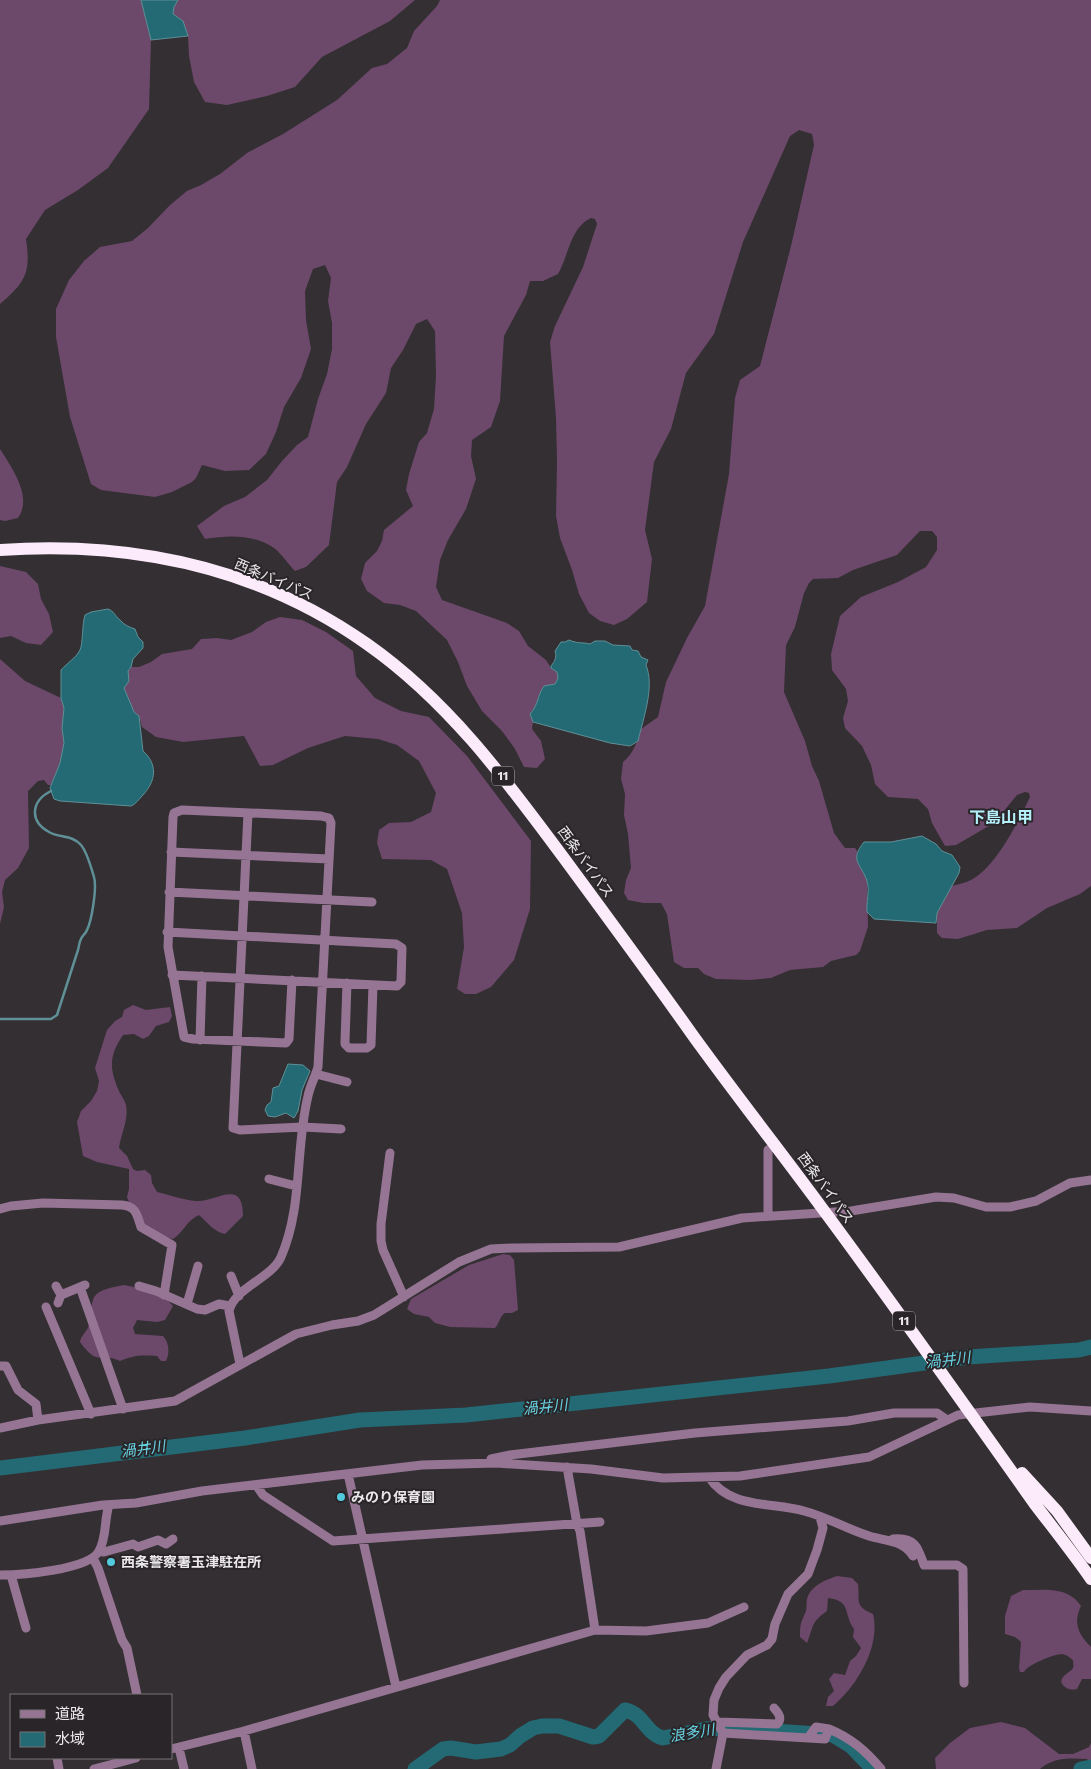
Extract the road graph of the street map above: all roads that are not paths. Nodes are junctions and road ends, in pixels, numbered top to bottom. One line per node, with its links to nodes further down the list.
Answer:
1 (0, 550): 26 (highway, 西条バイパス / 11)
2 (248, 813): 3 (street); 4 (street); 5 (street)
3 (171, 852): 4 (street); 6 (street)
4 (246, 855): 5 (street); 7 (street)
5 (329, 859): 8 (street)
6 (169, 892): 7 (street); 10 (street)
7 (244, 896): 8 (street); 11 (street)
8 (327, 900): 9 (street); 12 (street)
9 (372, 902)
10 (167, 932): 11 (street); 13 (street)
11 (242, 936): 12 (street); 15 (street)
12 (325, 940): 17 (street); 19 (street)
13 (172, 974): 14 (street); 20 (street)
14 (202, 976): 15 (street); 20 (street)
15 (240, 977): 16 (street); 21 (street)
16 (292, 980): 17 (street); 21 (street)
17 (322, 982): 18 (street); 22 (street)
18 (347, 983): 19 (street); 19 (street)
19 (373, 985)
20 (200, 1040): 21 (street)
21 (237, 1042): 24 (street)
22 (316, 1074): 23 (street); 24 (street)
23 (347, 1082)
24 (303, 1127): 25 (street); 30 (street)
25 (341, 1129)
26 (775, 1144): 32 (highway, 西条バイパス / 11); 33 (street)
27 (390, 1153): 40 (street)
28 (269, 1179): 30 (street)
29 (1091, 1180): 32 (street)
30 (296, 1186): 39 (street)
31 (0, 1209): 37 (street)
32 (826, 1213): 33 (street); 48 (highway, 西条バイパス / 11)
33 (768, 1216): 40 (street)
34 (198, 1266): 41 (street)
35 (231, 1276): 39 (street)
36 (139, 1286): 37 (street)
37 (164, 1294): 41 (street)
38 (58, 1295): 46 (street)
39 (239, 1296): 42 (street)
40 (404, 1296): 44 (street)
41 (187, 1304): 42 (street)
42 (230, 1306): 44 (street)
43 (46, 1307): 49 (street)
44 (240, 1364): 46 (street)
45 (0, 1366): 50 (street)
46 (123, 1409): 49 (street)
47 (1091, 1411): 48 (street)
48 (971, 1413): 51 (street); 53 (highway, 西条バイパス / 11)
49 (91, 1414): 50 (street)
50 (38, 1420): 52 (street)
51 (947, 1420): 54 (street); 57 (street)
52 (0, 1428)
53 (985, 1432): 70 (highway, 西条バイパス / 11); 73 (highway, 西条バイパス / 11)
54 (476, 1462): 55 (street); 56 (street)
55 (567, 1467): 57 (street); 63 (street)
56 (348, 1474): 58 (street); 65 (street)
57 (709, 1477): 60 (street)
58 (256, 1485): 59 (street); 65 (street)
59 (108, 1505): 61 (street); 67 (street)
60 (820, 1517): 66 (street); 81 (street)
61 (0, 1521)
62 (600, 1522): 63 (street)
63 (577, 1524): 65 (street); 76 (street)
64 (173, 1539): 67 (street)
65 (362, 1540): 78 (street)
66 (890, 1540): 68 (street); 77 (street)
67 (99, 1551): 69 (street)
68 (913, 1556)
69 (92, 1558): 72 (street); 79 (street)
70 (1091, 1558)
71 (0, 1575): 72 (street)
72 (11, 1575): 75 (street)
73 (1091, 1579)
74 (744, 1607): 76 (street)
75 (26, 1628)
76 (595, 1630): 78 (street)
77 (964, 1684)
78 (396, 1687): 82 (street)
79 (137, 1694)
80 (774, 1708): 81 (street)
81 (720, 1727): 88 (street); 89 (street)
82 (244, 1731): 83 (street); 87 (street)
83 (175, 1748): 86 (street)
84 (132, 1759): 85 (street)
85 (94, 1769)
86 (184, 1769)
87 (252, 1769)
88 (716, 1769)
89 (881, 1769)

